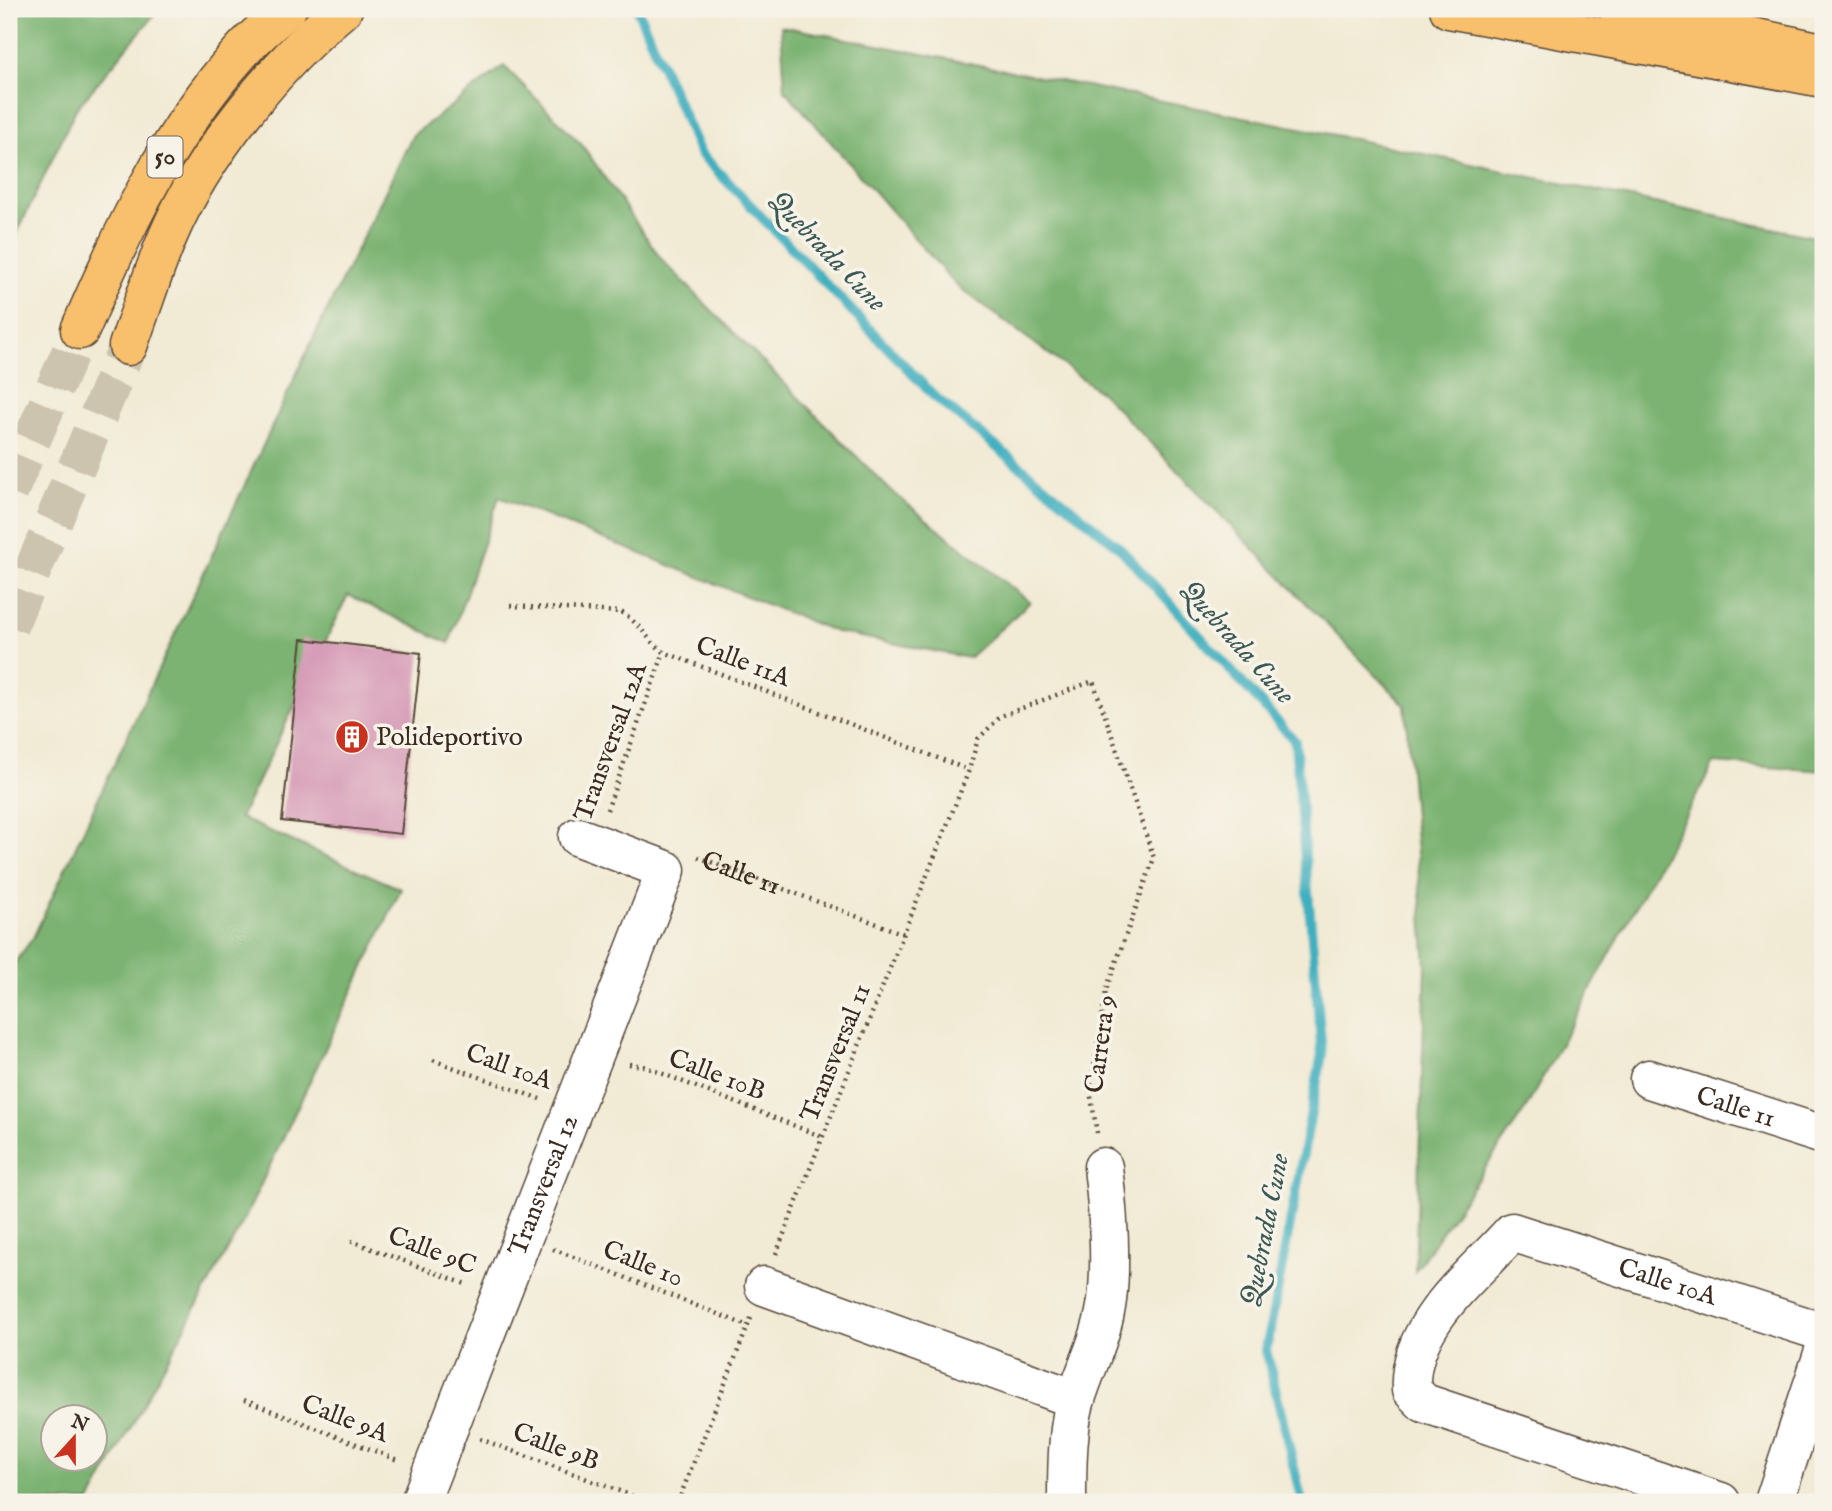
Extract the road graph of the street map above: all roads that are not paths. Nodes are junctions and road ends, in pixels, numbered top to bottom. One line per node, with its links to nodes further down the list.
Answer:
1 (287, 9): 7 (highway, 50)
2 (1449, 9): 6 (highway)
3 (1618, 9): 5 (highway)
4 (333, 16): 8 (highway, 50)
5 (1823, 52)
6 (1823, 78)
7 (80, 330)
8 (128, 346)
9 (587, 840): 10 (street, Calle 11)
10 (666, 870): 18 (street, Transversal 12)
11 (1649, 1079): 12 (street, Calle 11)
12 (1823, 1135)
13 (1103, 1167): 17 (street)
14 (764, 1286): 17 (street)
15 (1823, 1332): 20 (street, Calle 10A)
16 (1823, 1354): 21 (street)
17 (1075, 1399): 19 (street)
18 (426, 1488)
19 (1068, 1502)
20 (1721, 1502)
21 (1774, 1502)

